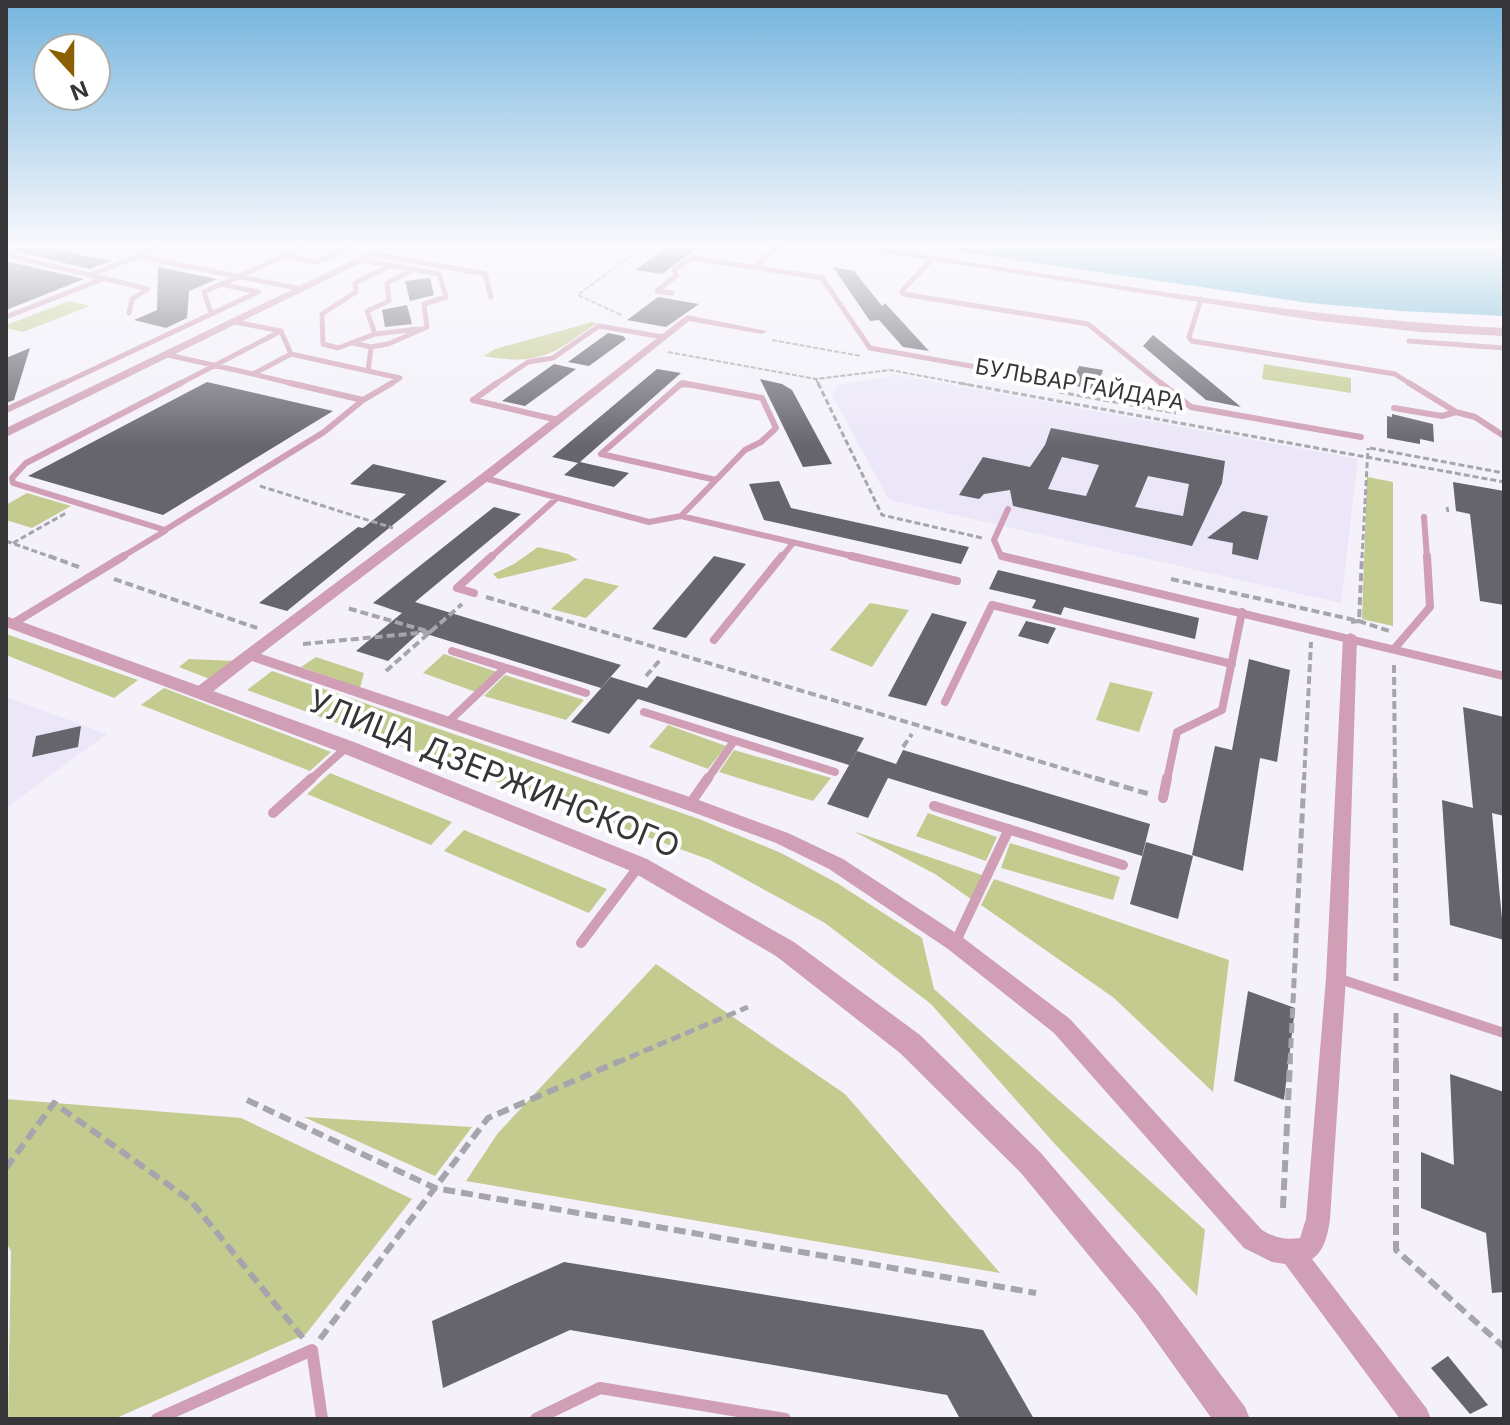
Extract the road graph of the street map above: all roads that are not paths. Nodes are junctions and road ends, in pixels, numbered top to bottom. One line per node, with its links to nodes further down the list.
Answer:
1 (208, 314): 31 (lane)
2 (250, 314): 10 (street)
3 (322, 314): 20 (lane)
4 (368, 314): 14 (lane)
5 (425, 314): 11 (lane)
6 (847, 314): 28 (lane)
7 (1029, 314): 36 (lane)
8 (1196, 314): 32 (lane)
9 (1311, 314): 13 (street)
10 (235, 322): 12 (lane); 23 (street)
11 (427, 327): 14 (lane); 19 (lane)
12 (281, 331): 22 (lane); 25 (lane)
13 (1504, 332)
14 (375, 334): 18 (lane)
15 (767, 336): 16 (street)
16 (663, 337): 33 (street); 33 (lane)
17 (1409, 341): 21 (lane)
18 (353, 343): 19 (lane); 20 (lane)
19 (371, 347): 26 (lane)
20 (338, 348): 24 (lane)
21 (1504, 348)
22 (291, 354): 24 (lane); 27 (lane)
23 (168, 355): 25 (lane); 34 (street)
24 (317, 360): 26 (lane)
25 (215, 365): 27 (lane); 43 (lane)
26 (368, 371): 29 (lane)
27 (253, 374): 29 (lane)
28 (1054, 381)
29 (363, 400): 43 (lane)
30 (1394, 408): 32 (lane)
31 (6, 410)
32 (1456, 412): 35 (lane)
33 (558, 420): 37 (street)
34 (6, 433)
35 (1504, 436)
36 (1361, 437)
37 (484, 478): 39 (lane); 53 (street)
38 (716, 480): 38 (lane); 41 (lane)
39 (557, 498): 41 (lane); 46 (lane)
40 (1008, 509): 47 (lane)
41 (681, 516): 44 (lane)
42 (1424, 517): 51 (lane)
43 (165, 530): 48 (lane)
44 (793, 543): 45 (lane); 50 (lane)
45 (957, 581)
46 (474, 593)
47 (1242, 612): 49 (lane); 54 (lane)
48 (9, 622): 57 (street, УЛИЦА ДЗЕРЖИНСКОГО)
49 (1354, 630): 51 (lane); 74 (street)
50 (714, 640)
51 (1394, 649): 56 (lane)
52 (452, 651): 55 (lane)
53 (251, 656): 57 (street); 61 (street)
54 (1232, 664): 59 (lane); 65 (lane)
55 (505, 668): 58 (lane); 61 (lane)
56 (1504, 676)
57 (200, 693): 63 (street, УЛИЦА ДЗЕРЖИНСКОГО)
58 (586, 693)
59 (945, 702)
60 (644, 712): 62 (lane)
61 (447, 723): 66 (street)
62 (734, 741): 64 (lane); 66 (lane)
63 (347, 747): 68 (lane); 70 (street, УЛИЦА ДЗЕРЖИНСКОГО)
64 (835, 772)
65 (1163, 798)
66 (690, 804): 73 (street)
67 (934, 806): 69 (lane)
68 (273, 813)
69 (1009, 829): 71 (lane); 73 (lane)
70 (639, 865): 72 (lane); 81 (street, УЛИЦА ДЗЕРЖИНСКОГО)
71 (1123, 865)
72 (581, 943)
73 (955, 943): 76 (street)
74 (1336, 978): 75 (lane); 76 (street)
75 (1504, 1033)
76 (1292, 1253): 82 (street)
77 (157, 1419): 78 (lane)
78 (322, 1419)
79 (536, 1419): 80 (lane)
80 (785, 1419)
81 (1233, 1419)
82 (1417, 1419)

